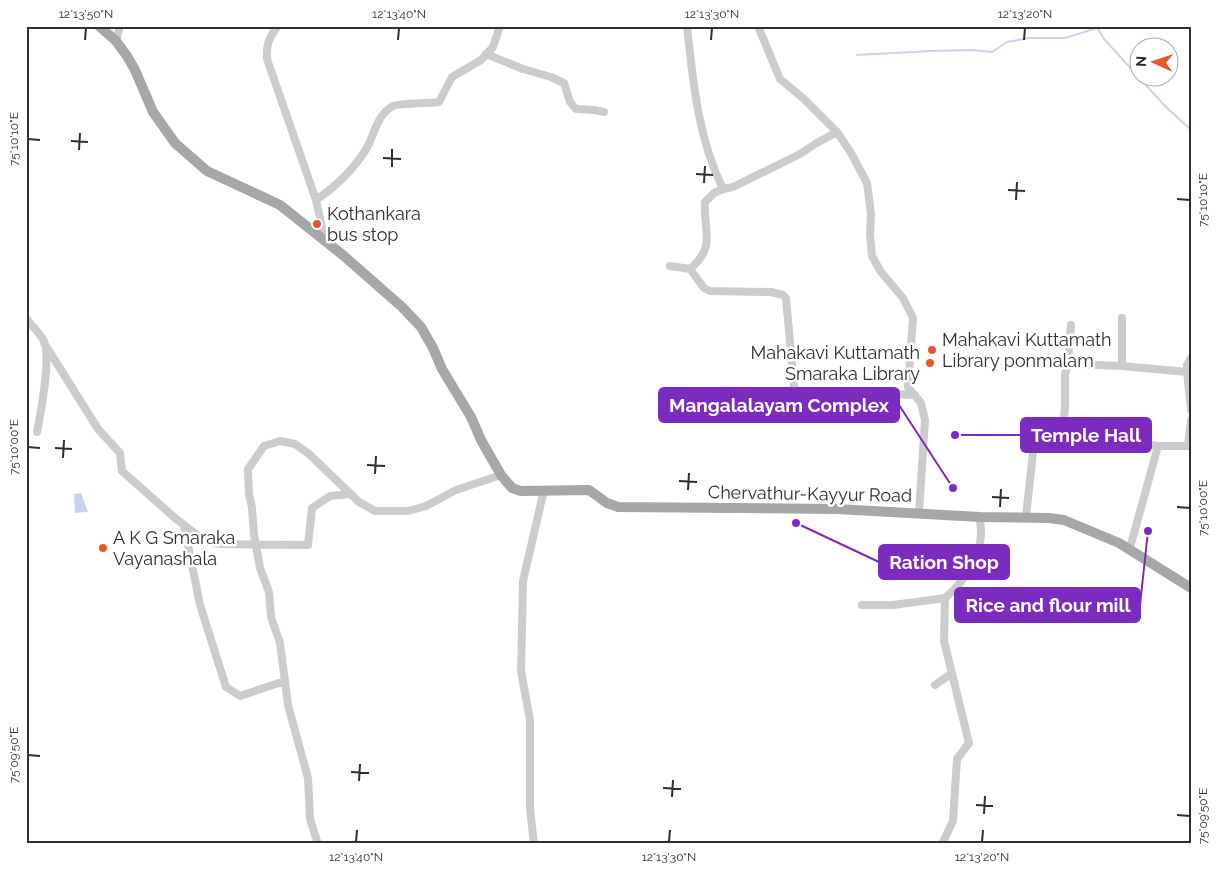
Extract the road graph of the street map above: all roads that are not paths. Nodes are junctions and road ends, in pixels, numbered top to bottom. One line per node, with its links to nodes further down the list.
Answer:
1 (99, 26): 7 (main road, Chervathur-Kayyur Road)
2 (120, 26): 7 (street)
3 (278, 26): 12 (street)
4 (500, 26): 8 (street)
5 (687, 26): 11 (street)
6 (758, 26): 10 (street)
7 (116, 41): 13 (main road, Chervathur-Kayyur Road)
8 (486, 54): 9 (street); 12 (street)
9 (604, 112)
10 (837, 132): 11 (street); 24 (street)
11 (723, 188): 15 (street)
12 (316, 200): 13 (street)
13 (325, 241): 30 (main road, Chervathur-Kayyur Road)
14 (670, 266): 15 (street)
15 (690, 269): 24 (street)
16 (26, 318): 19 (street)
17 (1122, 318): 22 (street)
18 (1071, 324): 21 (street)
19 (44, 343): 27 (street); 36 (street)
20 (1191, 358): 23 (street)
21 (1068, 362): 22 (street); 28 (street)
22 (1122, 366): 23 (street)
23 (1187, 372): 25 (street)
24 (915, 395): 33 (street)
25 (1191, 410)
26 (1191, 420): 29 (street)
27 (38, 432)
28 (1061, 442): 29 (street); 34 (street)
29 (1158, 446): 38 (street)
30 (501, 475): 31 (main road, Chervathur-Kayyur Road); 32 (street)
31 (544, 490): 33 (main road, Chervathur-Kayyur Road); 46 (street)
32 (351, 494): 37 (street); 37 (street)
33 (919, 513): 35 (main road, Chervathur-Kayyur Road)
34 (1026, 516): 35 (main road, Chervathur-Kayyur Road); 38 (main road, Chervathur-Kayyur Road)
35 (980, 517): 40 (street)
36 (184, 525): 37 (street); 43 (street)
37 (256, 544): 43 (street)
38 (1130, 548): 39 (main road, Chervathur-Kayyur Road)
39 (1191, 588)
40 (945, 598): 41 (street); 42 (street)
41 (862, 605)
42 (952, 673): 44 (street); 47 (street)
43 (285, 681): 45 (street)
44 (935, 685)
45 (318, 844)
46 (534, 844)
47 (942, 844)

